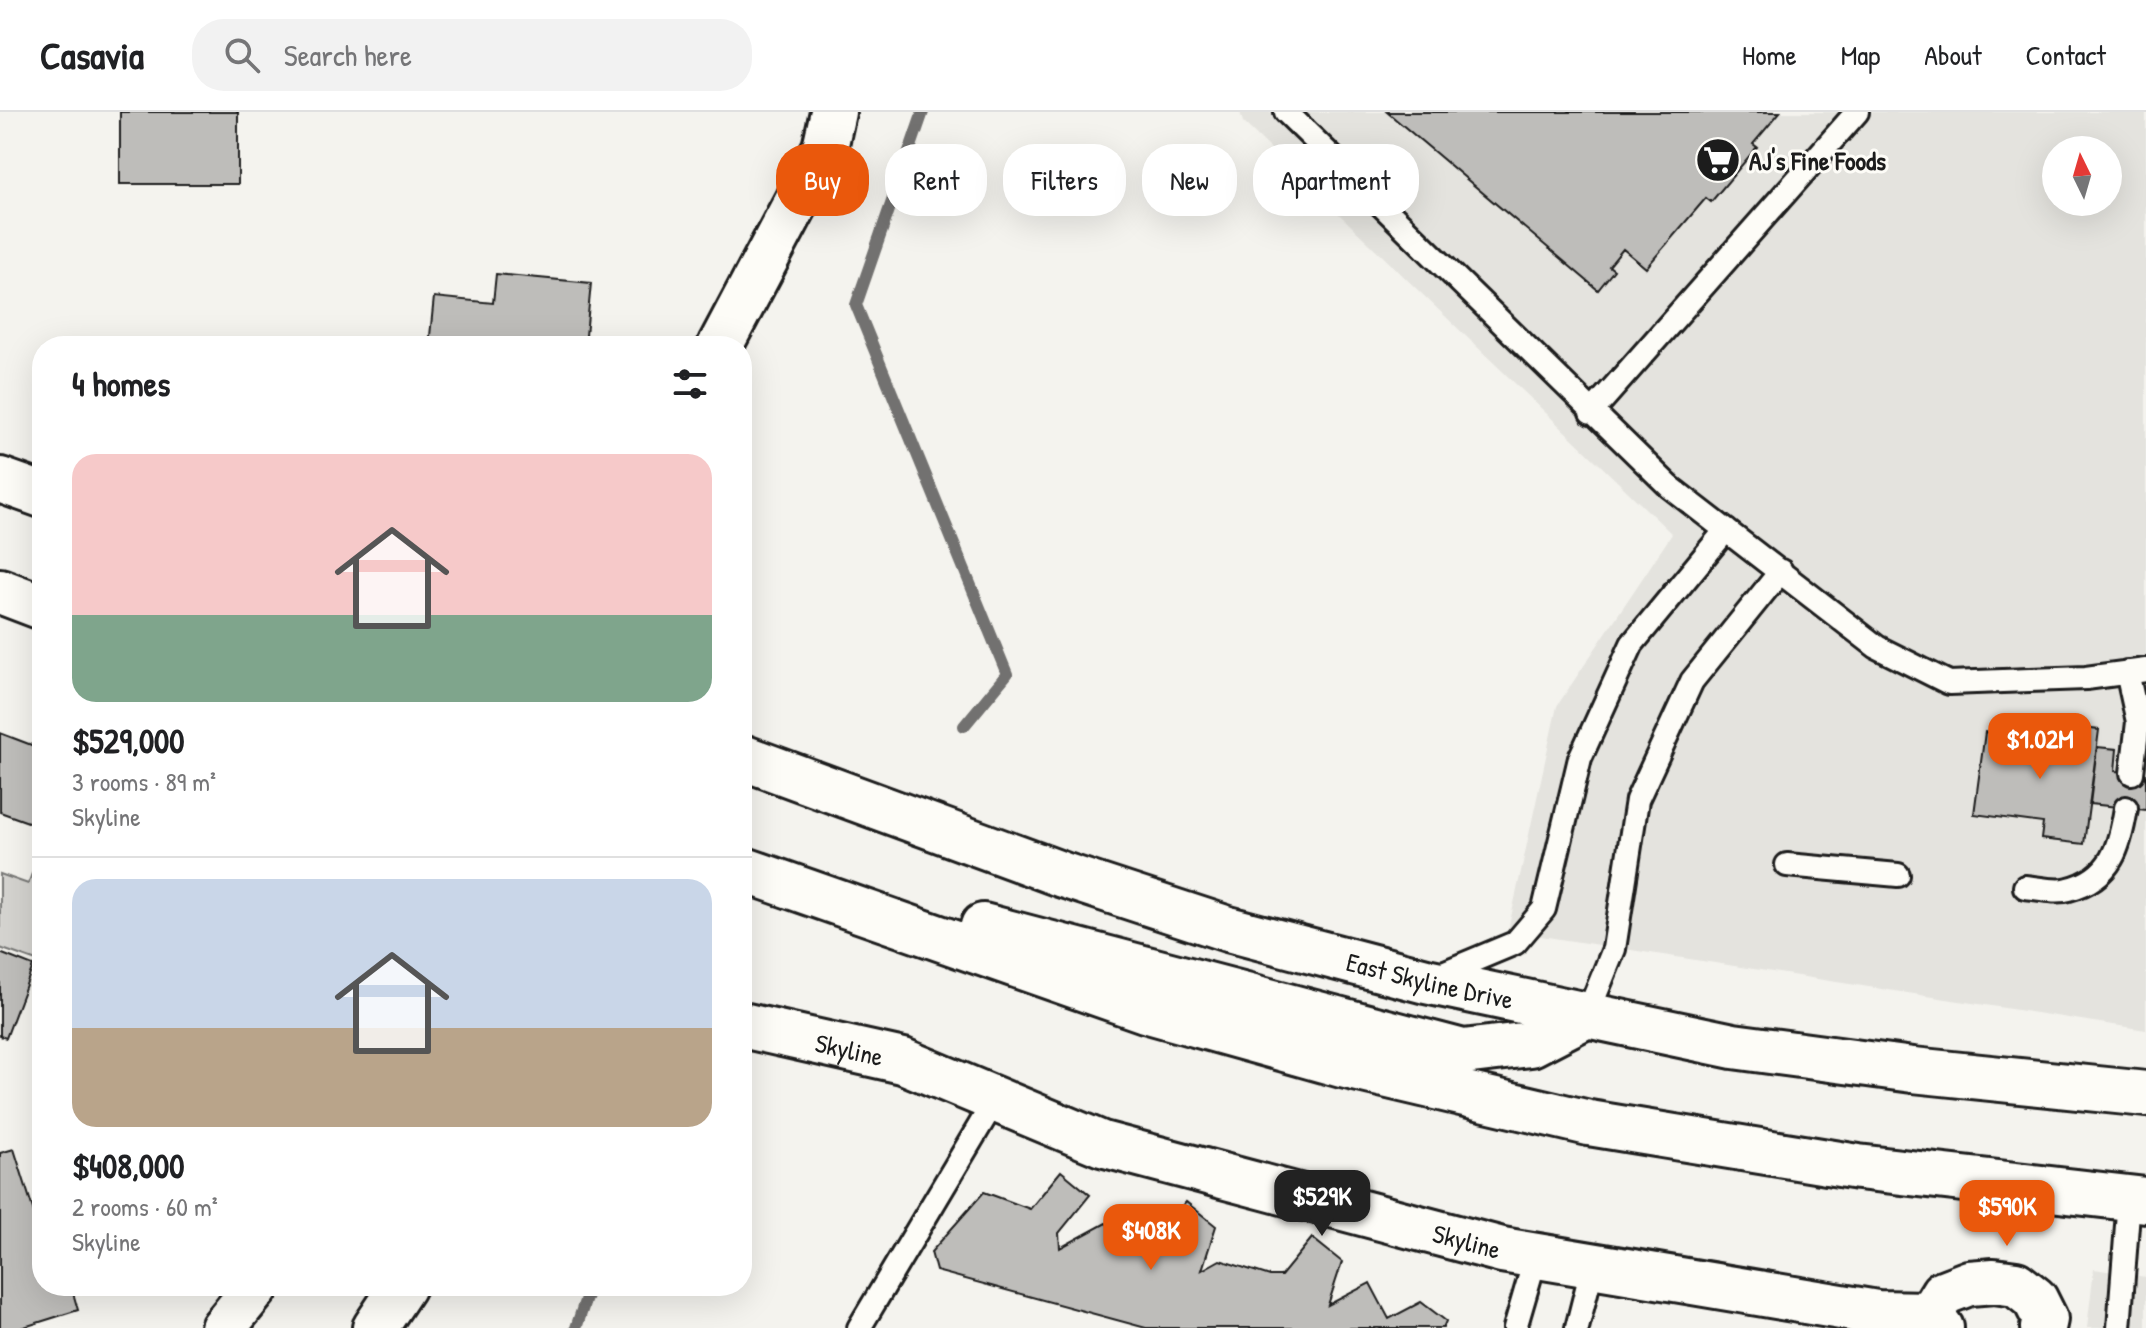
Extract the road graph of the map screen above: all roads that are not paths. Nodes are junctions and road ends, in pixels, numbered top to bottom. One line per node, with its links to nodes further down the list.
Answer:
1 (833, 112): 4 (main road)
2 (1286, 112): 5 (lane)
3 (1857, 112): 5 (lane)
4 (725, 336)
5 (1591, 413): 8 (lane)
6 (0, 480): 7 (main road)
7 (32, 491)
8 (1726, 530): 9 (lane); 21 (lane)
9 (1781, 571): 12 (lane); 22 (lane)
10 (0, 591): 11 (main road)
11 (32, 603)
12 (2137, 671): 14 (lane)
13 (752, 761): 21 (main road, East Skyline Drive)
14 (2132, 773)
15 (2126, 808): 19 (lane)
16 (1787, 865): 18 (lane)
17 (752, 873): 20 (main road)
18 (1898, 875)
19 (2025, 887)
20 (804, 891): 22 (main road); 26 (main road)
21 (1426, 981): 22 (main road, East Skyline Drive)
22 (1587, 1015): 24 (main road, East Skyline Drive)
23 (752, 1027): 25 (main road, Skyline)
24 (2146, 1094)
25 (995, 1100): 27 (main road, Skyline); 34 (lane)
26 (2137, 1200): 38 (lane)
27 (1536, 1256): 28 (main road, Skyline); 35 (lane)
28 (1593, 1265): 31 (main road, Skyline); 36 (lane)
29 (249, 1296): 32 (main road)
30 (396, 1296): 33 (main road)
31 (1935, 1321): 37 (main road, Skyline)
32 (223, 1328)
33 (375, 1328)
34 (859, 1328)
35 (1515, 1328)
36 (1577, 1328)
37 (2043, 1328)
38 (2119, 1328)

